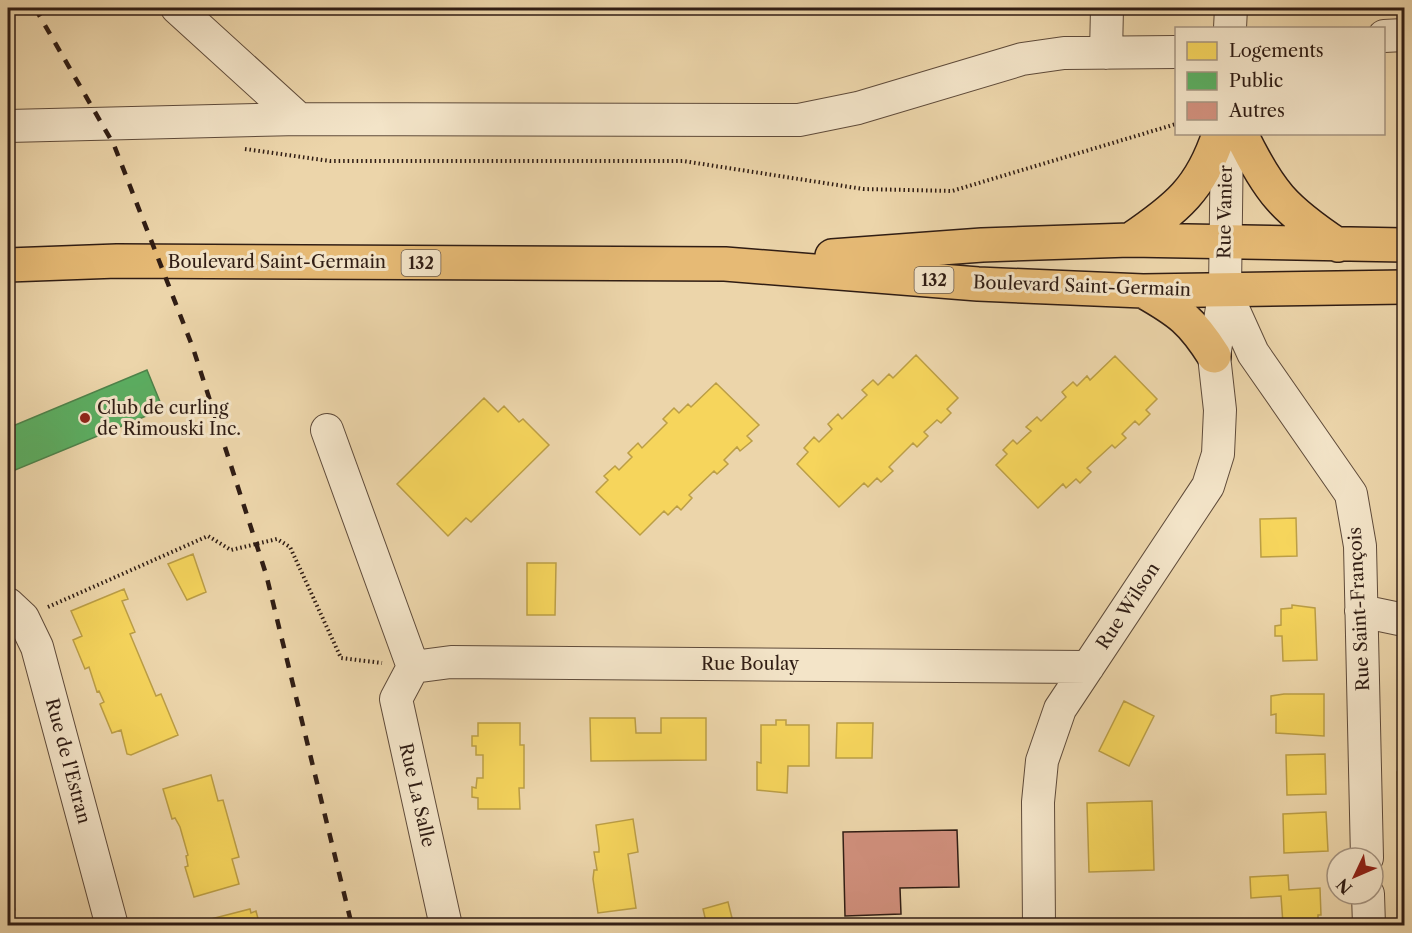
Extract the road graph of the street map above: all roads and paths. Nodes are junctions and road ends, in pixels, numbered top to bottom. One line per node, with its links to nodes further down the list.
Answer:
1 (177, 8): 9 (street)
2 (1107, 8): 8 (street)
3 (1231, 8): 4 (street)
4 (1230, 27)
5 (1404, 35): 6 (street)
6 (1385, 36)
7 (1175, 52): 8 (street)
8 (1106, 53): 9 (street)
9 (299, 119): 10 (street)
10 (233, 120): 11 (path); 12 (street)
11 (1175, 124)
12 (8, 126)
13 (1219, 135): 16 (main road)
14 (1227, 135): 17 (street, Rue Vanier)
15 (1243, 135): 18 (main road)
16 (1130, 240): 17 (main road, Boulevard Saint-Germain / 132); 22 (main road, Boulevard Saint-Germain / 132)
17 (1223, 242): 18 (main road, Boulevard Saint-Germain / 132); 25 (street, Rue Vanier)
18 (1338, 245): 19 (main road, Boulevard Saint-Germain / 132)
19 (1404, 245)
20 (8, 249): 21 (main road, Boulevard Saint-Germain / 132)
21 (117, 261): 22 (main road, Boulevard Saint-Germain / 132); 23 (main road, Boulevard Saint-Germain / 132)
22 (725, 264): 26 (main road, Boulevard Saint-Germain / 132)
23 (8, 265)
24 (1404, 286): 25 (main road, Boulevard Saint-Germain / 132)
25 (1225, 290): 26 (main road, Boulevard Saint-Germain / 132); 27 (street, Rue Wilson); 30 (street, Rue Saint-François)
26 (1143, 291): 27 (main road)
27 (1214, 356): 33 (street, Rue Wilson)
28 (327, 430): 32 (street)
29 (15, 611): 32 (path); 36 (street, Rue de l'Estran)
30 (1362, 611): 31 (street); 34 (street, Rue Saint-François)
31 (1404, 620)
32 (413, 667): 33 (street, Rue Boulay); 37 (street, Rue La Salle)
33 (1088, 667): 38 (street, Rue Wilson)
34 (1367, 846)
35 (1368, 906): 39 (street)
36 (112, 926)
37 (446, 926)
38 (1040, 926)
39 (1368, 926)

